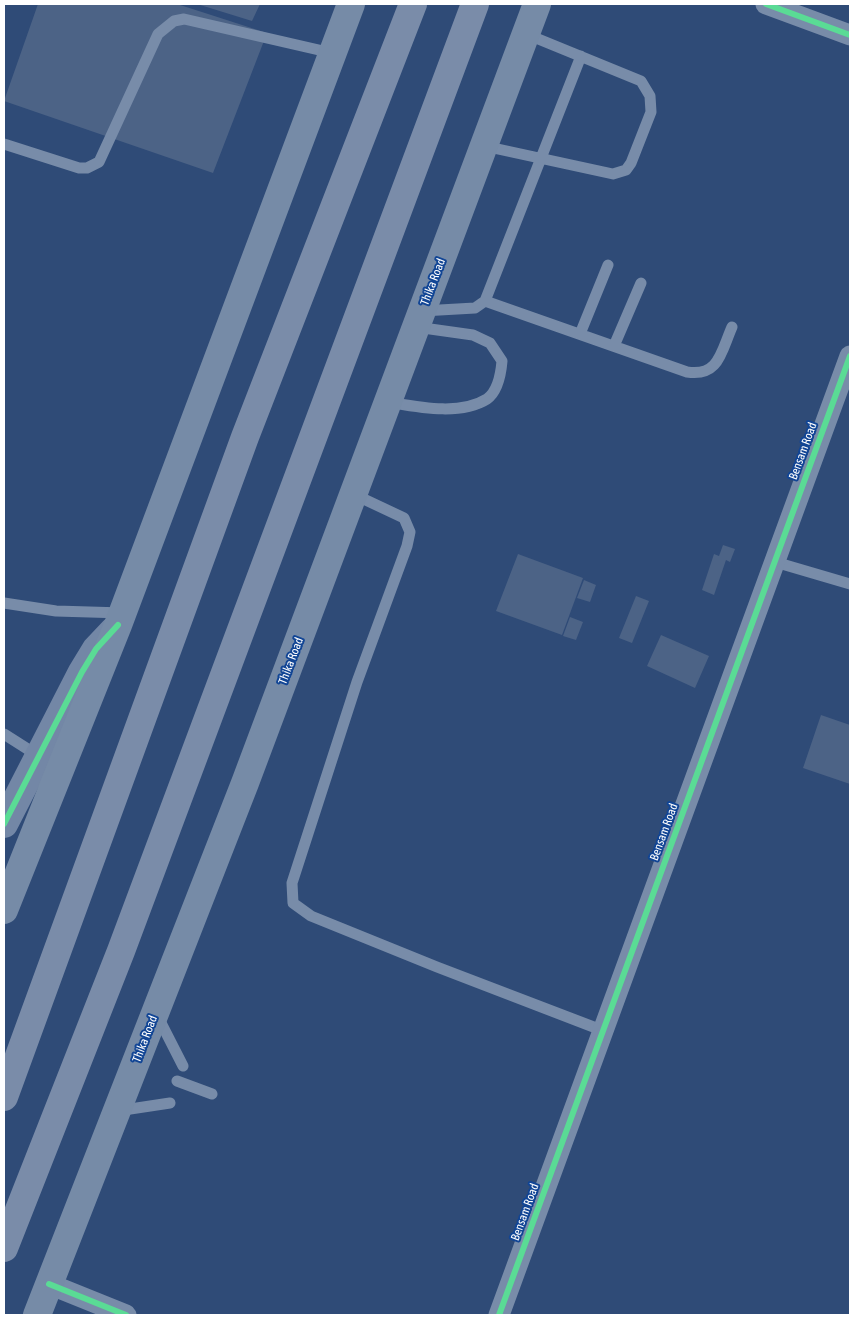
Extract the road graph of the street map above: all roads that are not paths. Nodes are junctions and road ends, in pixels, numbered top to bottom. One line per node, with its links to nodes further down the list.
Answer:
1 (350, 4): 8 (main road)
2 (413, 4): 36 (highway)
3 (475, 4): 39 (highway)
4 (537, 4): 6 (main road, Thika Road)
5 (766, 4): 7 (street)
6 (526, 34): 9 (lane); 11 (main road, Thika Road)
7 (850, 35)
8 (332, 53): 10 (lane); 26 (main road)
9 (581, 56): 12 (lane); 12 (lane)
10 (4, 144)
11 (484, 146): 12 (lane); 16 (main road, Thika Road)
12 (541, 159): 15 (lane)
13 (608, 265): 18 (lane)
14 (641, 283): 19 (lane)
15 (485, 301): 16 (lane); 18 (lane)
16 (419, 319): 21 (main road, Thika Road); 21 (lane)
17 (732, 327): 19 (lane)
18 (580, 334): 19 (lane)
19 (614, 346)
20 (850, 356): 23 (street, Bensam Road)
21 (388, 402): 22 (main road, Thika Road)
22 (353, 494): 31 (main road, Thika Road); 32 (lane)
23 (775, 562): 24 (lane); 32 (street, Bensam Road)
24 (850, 584)
25 (4, 603): 26 (lane)
26 (120, 619): 28 (street); 30 (main road)
27 (4, 734): 28 (lane)
28 (37, 755): 29 (street)
29 (4, 824)
30 (4, 910)
31 (156, 1012): 33 (lane); 38 (main road, Thika Road)
32 (604, 1031): 43 (street, Bensam Road)
33 (183, 1066)
34 (177, 1081): 35 (lane)
35 (212, 1094)
36 (4, 1097)
37 (170, 1103): 38 (lane)
38 (116, 1111): 40 (main road, Thika Road)
39 (4, 1248)
40 (49, 1284): 41 (main road, Thika Road); 42 (street)
41 (38, 1315)
42 (126, 1315)
43 (500, 1315)

